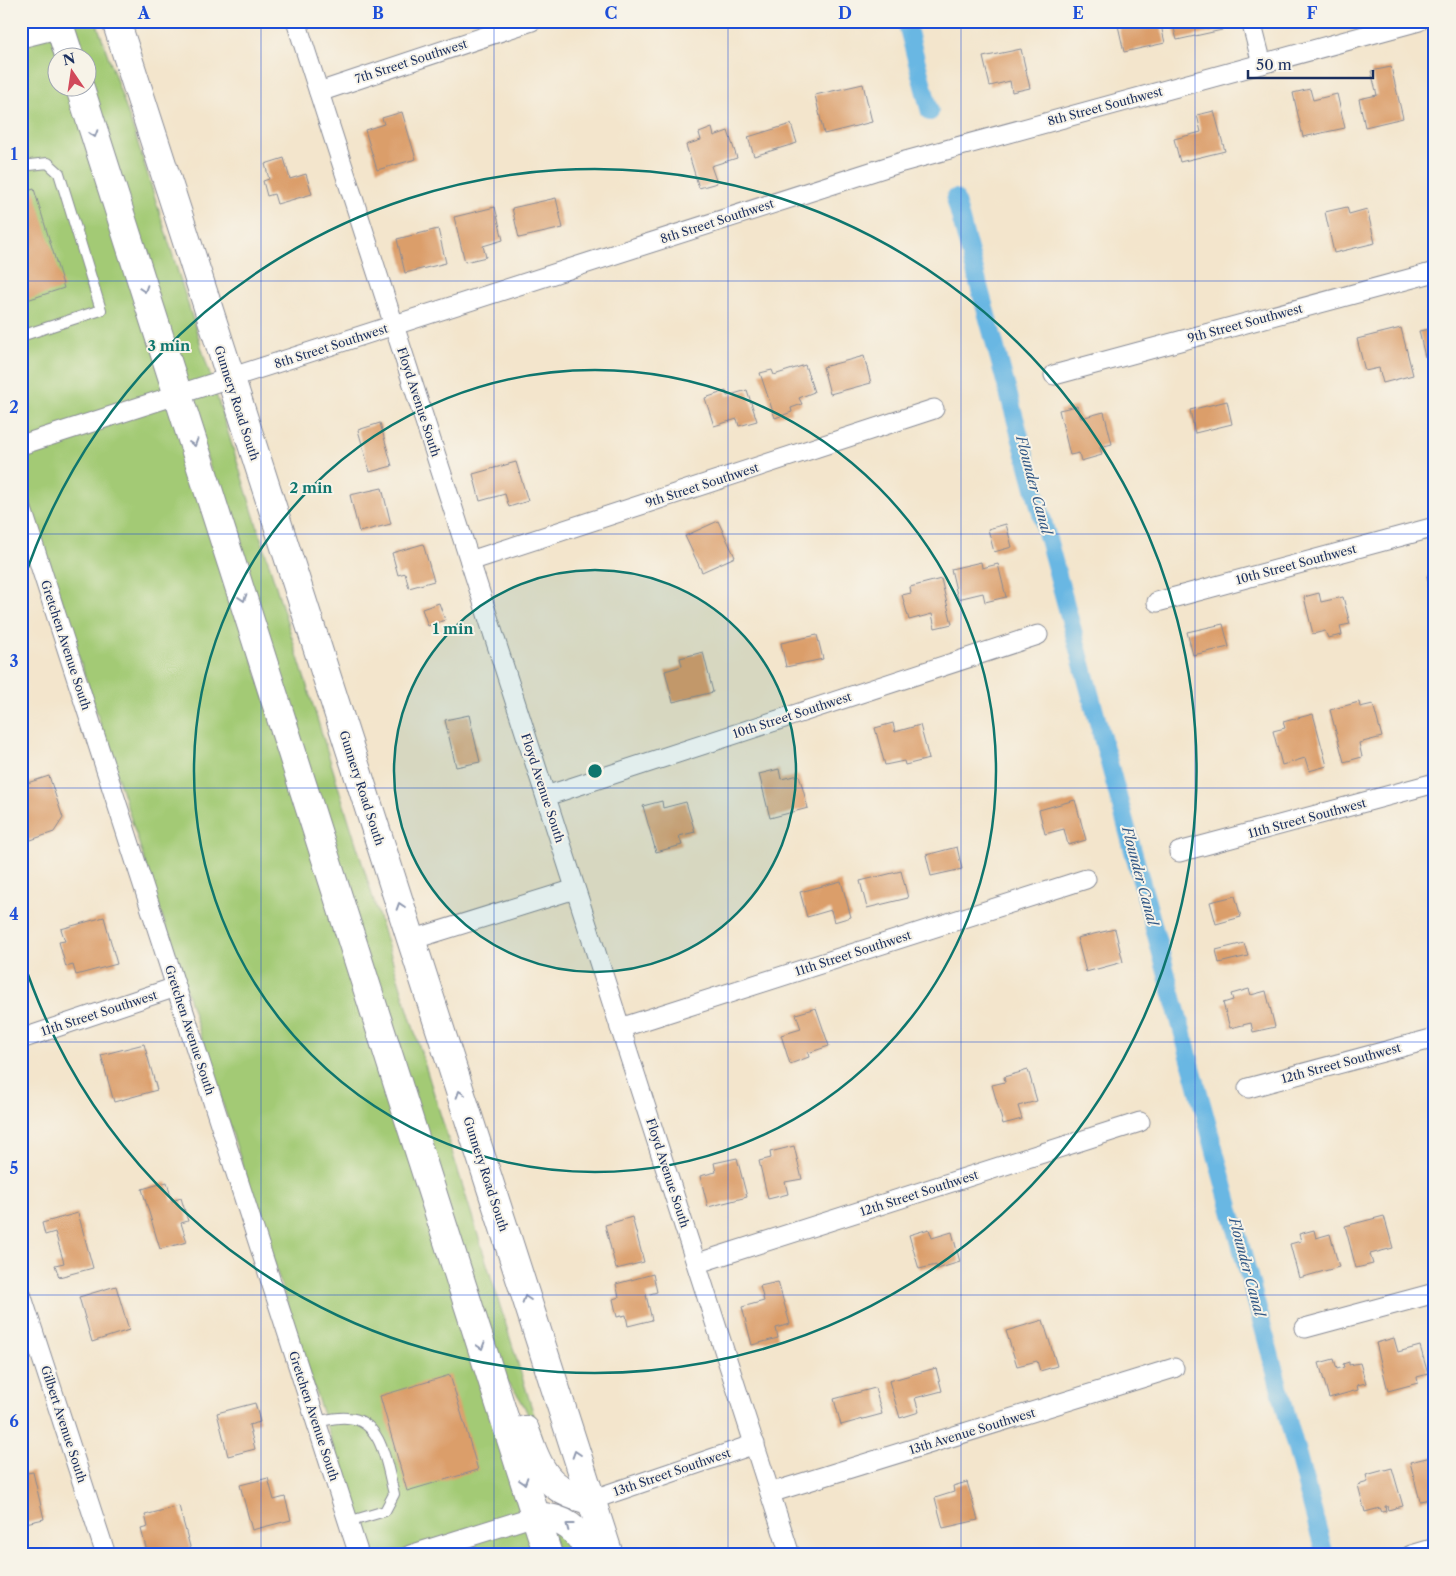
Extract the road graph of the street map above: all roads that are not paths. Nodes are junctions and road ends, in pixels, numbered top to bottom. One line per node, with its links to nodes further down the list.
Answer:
1 (116, 21): 17 (main road, Gunnery Road South)
2 (296, 21): 10 (street, Floyd Avenue South)
3 (532, 21): 10 (street, 7th Street Southwest)
4 (1251, 21): 9 (street)
5 (1419, 21): 9 (street, 8th Street Southwest)
6 (59, 25): 7 (street); 8 (main road)
7 (21, 38)
8 (67, 48)
9 (1262, 64): 14 (street, 8th Street Southwest)
10 (319, 92): 14 (street, Floyd Avenue South)
11 (83, 98): 18 (main road, one-way to 18)
12 (21, 166): 15 (lane)
13 (1435, 272): 16 (street, 9th Street Southwest)
14 (394, 325): 17 (street, 8th Street Southwest); 23 (street, Floyd Avenue South)
15 (21, 336)
16 (1054, 375)
17 (229, 379): 18 (street, 8th Street Southwest); 31 (main road, Gunnery Road South, one-way to 17)
18 (178, 396): 20 (street, 8th Street Southwest); 43 (main road, one-way to 43)
19 (934, 409): 23 (street, 9th Street Southwest)
20 (21, 444)
21 (21, 506): 32 (street, Gretchen Avenue South)
22 (1435, 527): 24 (street, 10th Street Southwest)
23 (470, 561): 27 (street, Floyd Avenue South)
24 (1157, 602)
25 (1038, 635): 27 (street, 10th Street Southwest)
26 (1435, 783): 28 (street, 11th Street Southwest)
27 (546, 796): 30 (street, Floyd Avenue South)
28 (1179, 852)
29 (1086, 879): 33 (street, 11th Street Southwest)
30 (575, 889): 31 (street); 33 (street, Floyd Avenue South)
31 (411, 940): 47 (main road, Gunnery Road South, one-way to 31)
32 (176, 987): 34 (street, 11th Street Southwest); 44 (street, Gretchen Avenue South)
33 (620, 1028): 38 (street, Floyd Avenue South)
34 (21, 1038)
35 (1435, 1038): 36 (street, 12th Street Southwest)
36 (1248, 1088)
37 (1140, 1122): 38 (street, 12th Street Southwest)
38 (698, 1263): 45 (street, Floyd Avenue South)
39 (1435, 1292): 41 (street)
40 (21, 1294): 51 (street, Gilbert Avenue South)
41 (1305, 1328)
42 (1174, 1368): 46 (street, 13th Avenue Southwest)
43 (493, 1384): 47 (main road); 48 (main road, one-way to 48)
44 (316, 1422): 49 (street, Gretchen Avenue South); 49 (lane)
45 (754, 1444): 46 (street, Floyd Avenue South); 47 (street, 13th Street Southwest)
46 (770, 1493): 57 (street, Floyd Avenue South)
47 (590, 1500): 56 (main road, Gunnery Road South)
48 (535, 1516): 53 (street); 54 (main road); 55 (main road, one-way to 48)
49 (348, 1522): 52 (street, Gretchen Avenue South)
50 (1435, 1548): 58 (street)
51 (106, 1555)
52 (359, 1555)
53 (410, 1555)
54 (548, 1555)
55 (590, 1555)
56 (609, 1555)
57 (790, 1555)
58 (1411, 1555)

